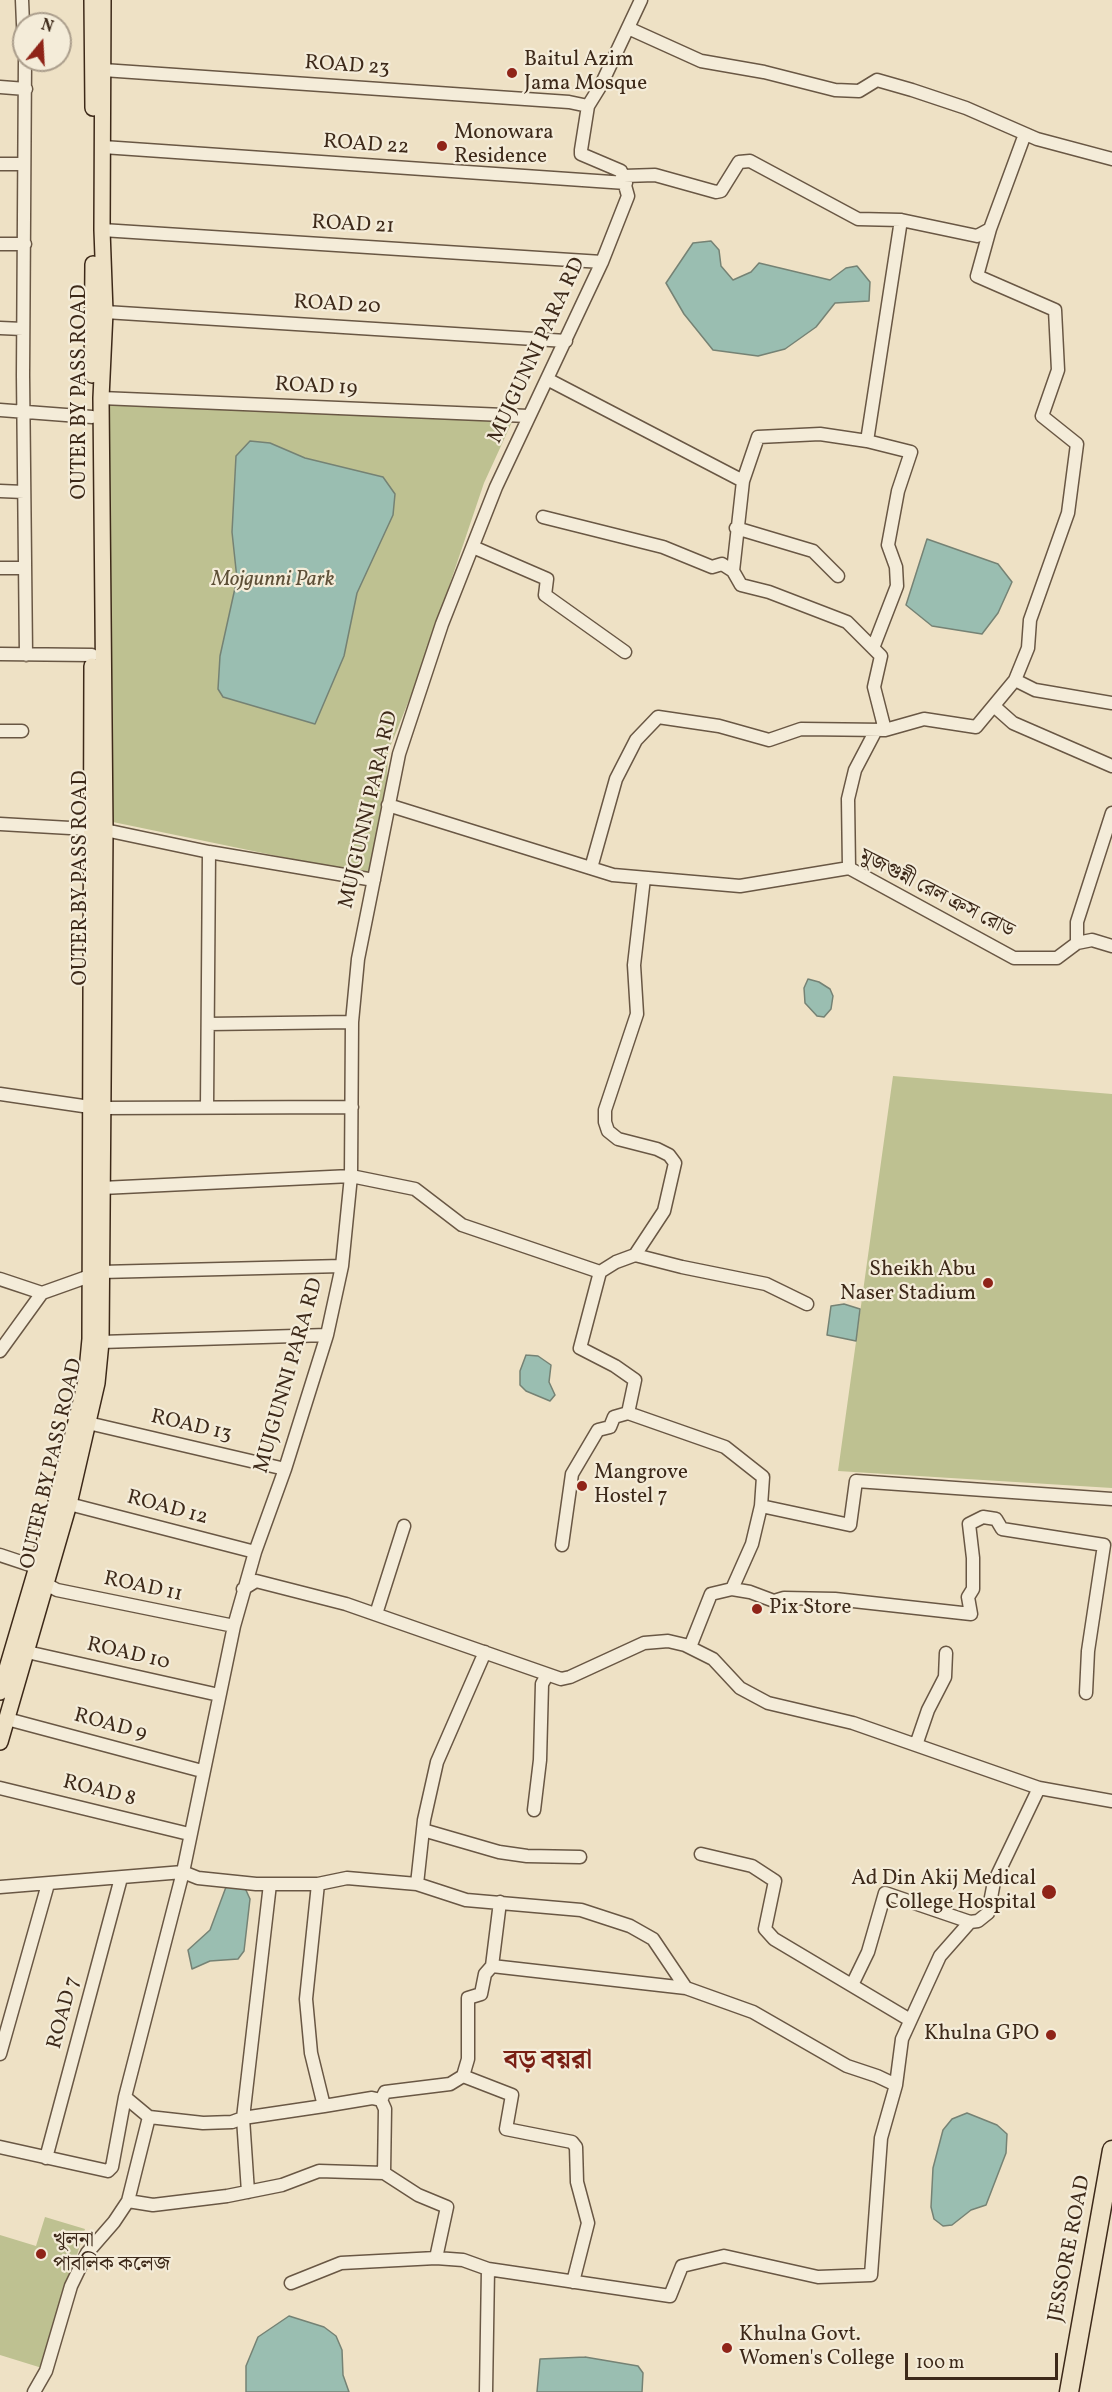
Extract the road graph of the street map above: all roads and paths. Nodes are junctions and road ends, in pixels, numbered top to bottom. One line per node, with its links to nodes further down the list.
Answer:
1 (92, 0): 31 (main road, OUTER BY PASS ROAD)
2 (103, 0): 5 (main road, OUTER BY PASS ROAD)
3 (641, 0): 4 (street)
4 (628, 28): 9 (street); 10 (street)
5 (103, 70): 9 (street, ROAD 23); 11 (main road, OUTER BY PASS ROAD)
6 (25, 72): 8 (street)
7 (0, 87): 8 (street)
8 (26, 89): 14 (street)
9 (588, 106): 15 (street)
10 (1025, 134): 12 (street); 17 (street)
11 (103, 147): 15 (street, ROAD 22); 18 (main road, OUTER BY PASS ROAD)
12 (1112, 159)
13 (0, 164): 14 (street)
14 (24, 164): 20 (street)
15 (625, 179): 16 (street, ROAD 22); 21 (street, MUJGUNNI PARA RD)
16 (901, 220): 17 (street); 32 (street)
17 (990, 229): 48 (street)
18 (102, 230): 21 (street, ROAD 21); 22 (main road, OUTER BY PASS ROAD)
19 (0, 244): 20 (street)
20 (25, 244): 24 (street)
21 (602, 262): 25 (street, MUJGUNNI PARA RD)
22 (105, 312): 25 (street, ROAD 20); 27 (main road, OUTER BY PASS ROAD)
23 (0, 328): 24 (street)
24 (23, 329): 29 (street)
25 (566, 341): 26 (street, MUJGUNNI PARA RD)
26 (547, 379): 30 (street, MUJGUNNI PARA RD); 33 (street)
27 (101, 398): 30 (street, ROAD 19); 58 (main road, OUTER BY PASS ROAD)
28 (0, 410): 29 (street)
29 (24, 411): 31 (street); 35 (street)
30 (528, 416): 38 (street, MUJGUNNI PARA RD)
31 (92, 417): 47 (main road, OUTER BY PASS ROAD)
32 (867, 441): 33 (street); 43 (street)
33 (743, 481): 37 (street)
34 (0, 492): 35 (street)
35 (24, 492): 40 (street)
36 (543, 518): 41 (street)
37 (736, 528): 41 (street); 42 (street)
38 (473, 547): 44 (street); 55 (street, MUJGUNNI PARA RD)
39 (0, 568): 40 (street)
40 (24, 568): 46 (street)
41 (733, 571): 43 (street)
42 (838, 576)
43 (873, 648): 51 (street)
44 (626, 652)
45 (0, 654): 46 (street)
46 (26, 655): 47 (street)
47 (92, 655): 58 (main road, OUTER BY PASS ROAD)
48 (1015, 680): 49 (street); 50 (street)
49 (1112, 703)
50 (995, 707): 51 (street); 54 (street)
51 (880, 730): 60 (street); 61 (street)
52 (0, 731): 53 (street)
53 (22, 731)
54 (1112, 766)
55 (388, 805): 60 (street, মুজগুন্নী রেল ক্রস রোড); 63 (street, MUJGUNNI PARA RD)
56 (1112, 813): 64 (street)
57 (0, 824): 58 (street)
58 (98, 830): 59 (street); 69 (main road, OUTER BY PASS ROAD)
59 (209, 852): 63 (street); 67 (street)
60 (591, 868): 62 (street, মুজগুন্নী রেল ক্রস রোড)
61 (849, 868): 62 (street, মুজগুন্নী রেল ক্রস রোড); 64 (street, মুজগুন্নী রেল ক্রস রোড)
62 (644, 878): 74 (street)
63 (374, 880): 66 (street, MUJGUNNI PARA RD)
64 (1077, 943): 65 (street)
65 (1112, 946)
66 (352, 1022): 67 (street); 71 (street, MUJGUNNI PARA RD)
67 (208, 1024): 70 (street)
68 (0, 1094): 69 (street)
69 (96, 1107): 70 (street); 73 (main road, OUTER BY PASS ROAD); 77 (main road, OUTER BY PASS ROAD)
70 (207, 1107): 71 (street)
71 (352, 1107): 72 (street, MUJGUNNI PARA RD)
72 (351, 1176): 73 (street); 75 (street, MUJGUNNI PARA RD); 76 (street)
73 (102, 1188): 77 (main road, OUTER BY PASS ROAD)
74 (635, 1255): 76 (street); 80 (street)
75 (342, 1266): 77 (street); 81 (street, MUJGUNNI PARA RD)
76 (600, 1272): 84 (street)
77 (96, 1273): 79 (street); 82 (main road, OUTER BY PASS ROAD); 94 (main road, OUTER BY PASS ROAD)
78 (0, 1279): 79 (street)
79 (42, 1293): 83 (street)
80 (807, 1304)
81 (327, 1335): 82 (street); 86 (street, MUJGUNNI PARA RD)
82 (101, 1342): 85 (main road, OUTER BY PASS ROAD)
83 (0, 1351)
84 (628, 1413): 89 (street); 91 (street)
85 (88, 1423): 86 (street, ROAD 13); 88 (main road, OUTER BY PASS ROAD)
86 (285, 1469): 92 (street, MUJGUNNI PARA RD)
87 (1112, 1499): 89 (street)
88 (69, 1503): 92 (street, ROAD 12); 95 (main road, OUTER BY PASS ROAD)
89 (761, 1506): 96 (street)
90 (404, 1526): 98 (street)
91 (562, 1545)
92 (255, 1552): 97 (street, MUJGUNNI PARA RD)
93 (0, 1555): 94 (street)
94 (39, 1568): 105 (main road, OUTER BY PASS ROAD)
95 (46, 1584): 99 (street, ROAD 11); 101 (main road, OUTER BY PASS ROAD)
96 (732, 1588): 100 (street); 106 (street)
97 (243, 1589): 98 (street); 99 (street, MUJGUNNI PARA RD)
98 (376, 1614): 102 (street)
99 (234, 1626): 107 (street, MUJGUNNI PARA RD)
100 (690, 1647): 104 (street); 110 (street)
101 (27, 1652): 107 (street, ROAD 10); 108 (main road, OUTER BY PASS ROAD)
102 (485, 1652): 104 (street); 116 (street)
103 (946, 1653): 110 (street)
104 (547, 1675): 115 (street)
105 (0, 1692)
106 (1086, 1693)
107 (219, 1695): 111 (street, MUJGUNNI PARA RD)
108 (7, 1719): 109 (main road, OUTER BY PASS ROAD); 111 (street, ROAD 9)
109 (0, 1742)
110 (916, 1745): 113 (street)
111 (202, 1771): 117 (street, MUJGUNNI PARA RD)
112 (0, 1788): 117 (street, ROAD 8)
113 (1039, 1788): 114 (street); 128 (street)
114 (1112, 1801)
115 (534, 1810)
116 (423, 1830): 119 (street); 125 (street)
117 (189, 1834): 120 (street, MUJGUNNI PARA RD)
118 (701, 1854): 130 (street)
119 (580, 1857)
120 (183, 1872): 121 (street); 123 (street); 136 (street, MUJGUNNI PARA RD)
121 (122, 1878): 122 (street); 143 (street, ROAD 7)
122 (48, 1884): 126 (street); 133 (street)
123 (270, 1884): 124 (street); 140 (street)
124 (318, 1884): 125 (street); 138 (street)
125 (417, 1884): 127 (street)
126 (0, 1887)
127 (500, 1902): 129 (street); 131 (street)
128 (970, 1923): 130 (street); 132 (street)
129 (492, 1966): 131 (street); 134 (street)
130 (852, 1985): 132 (street)
131 (686, 1988): 135 (street)
132 (910, 2020): 135 (street)
133 (0, 2055)
134 (463, 2076): 137 (street); 150 (street)
135 (896, 2085): 150 (street)
136 (125, 2097): 139 (street); 143 (street, MUJGUNNI PARA RD)
137 (381, 2100): 138 (street); 144 (street)
138 (324, 2106): 140 (street)
139 (149, 2117): 140 (street); 146 (street)
140 (243, 2118): 145 (street)
141 (0, 2147): 143 (street)
142 (1112, 2150): 153 (highway, JESSORE ROAD)
143 (46, 2158)
144 (384, 2173): 145 (street); 147 (street)
145 (248, 2192): 146 (street)
146 (128, 2201): 151 (street)
147 (436, 2258): 148 (street); 149 (street)
148 (488, 2269): 150 (street); 152 (street)
149 (291, 2283)
150 (573, 2283)
151 (34, 2392)
152 (486, 2392)
153 (1069, 2392)

